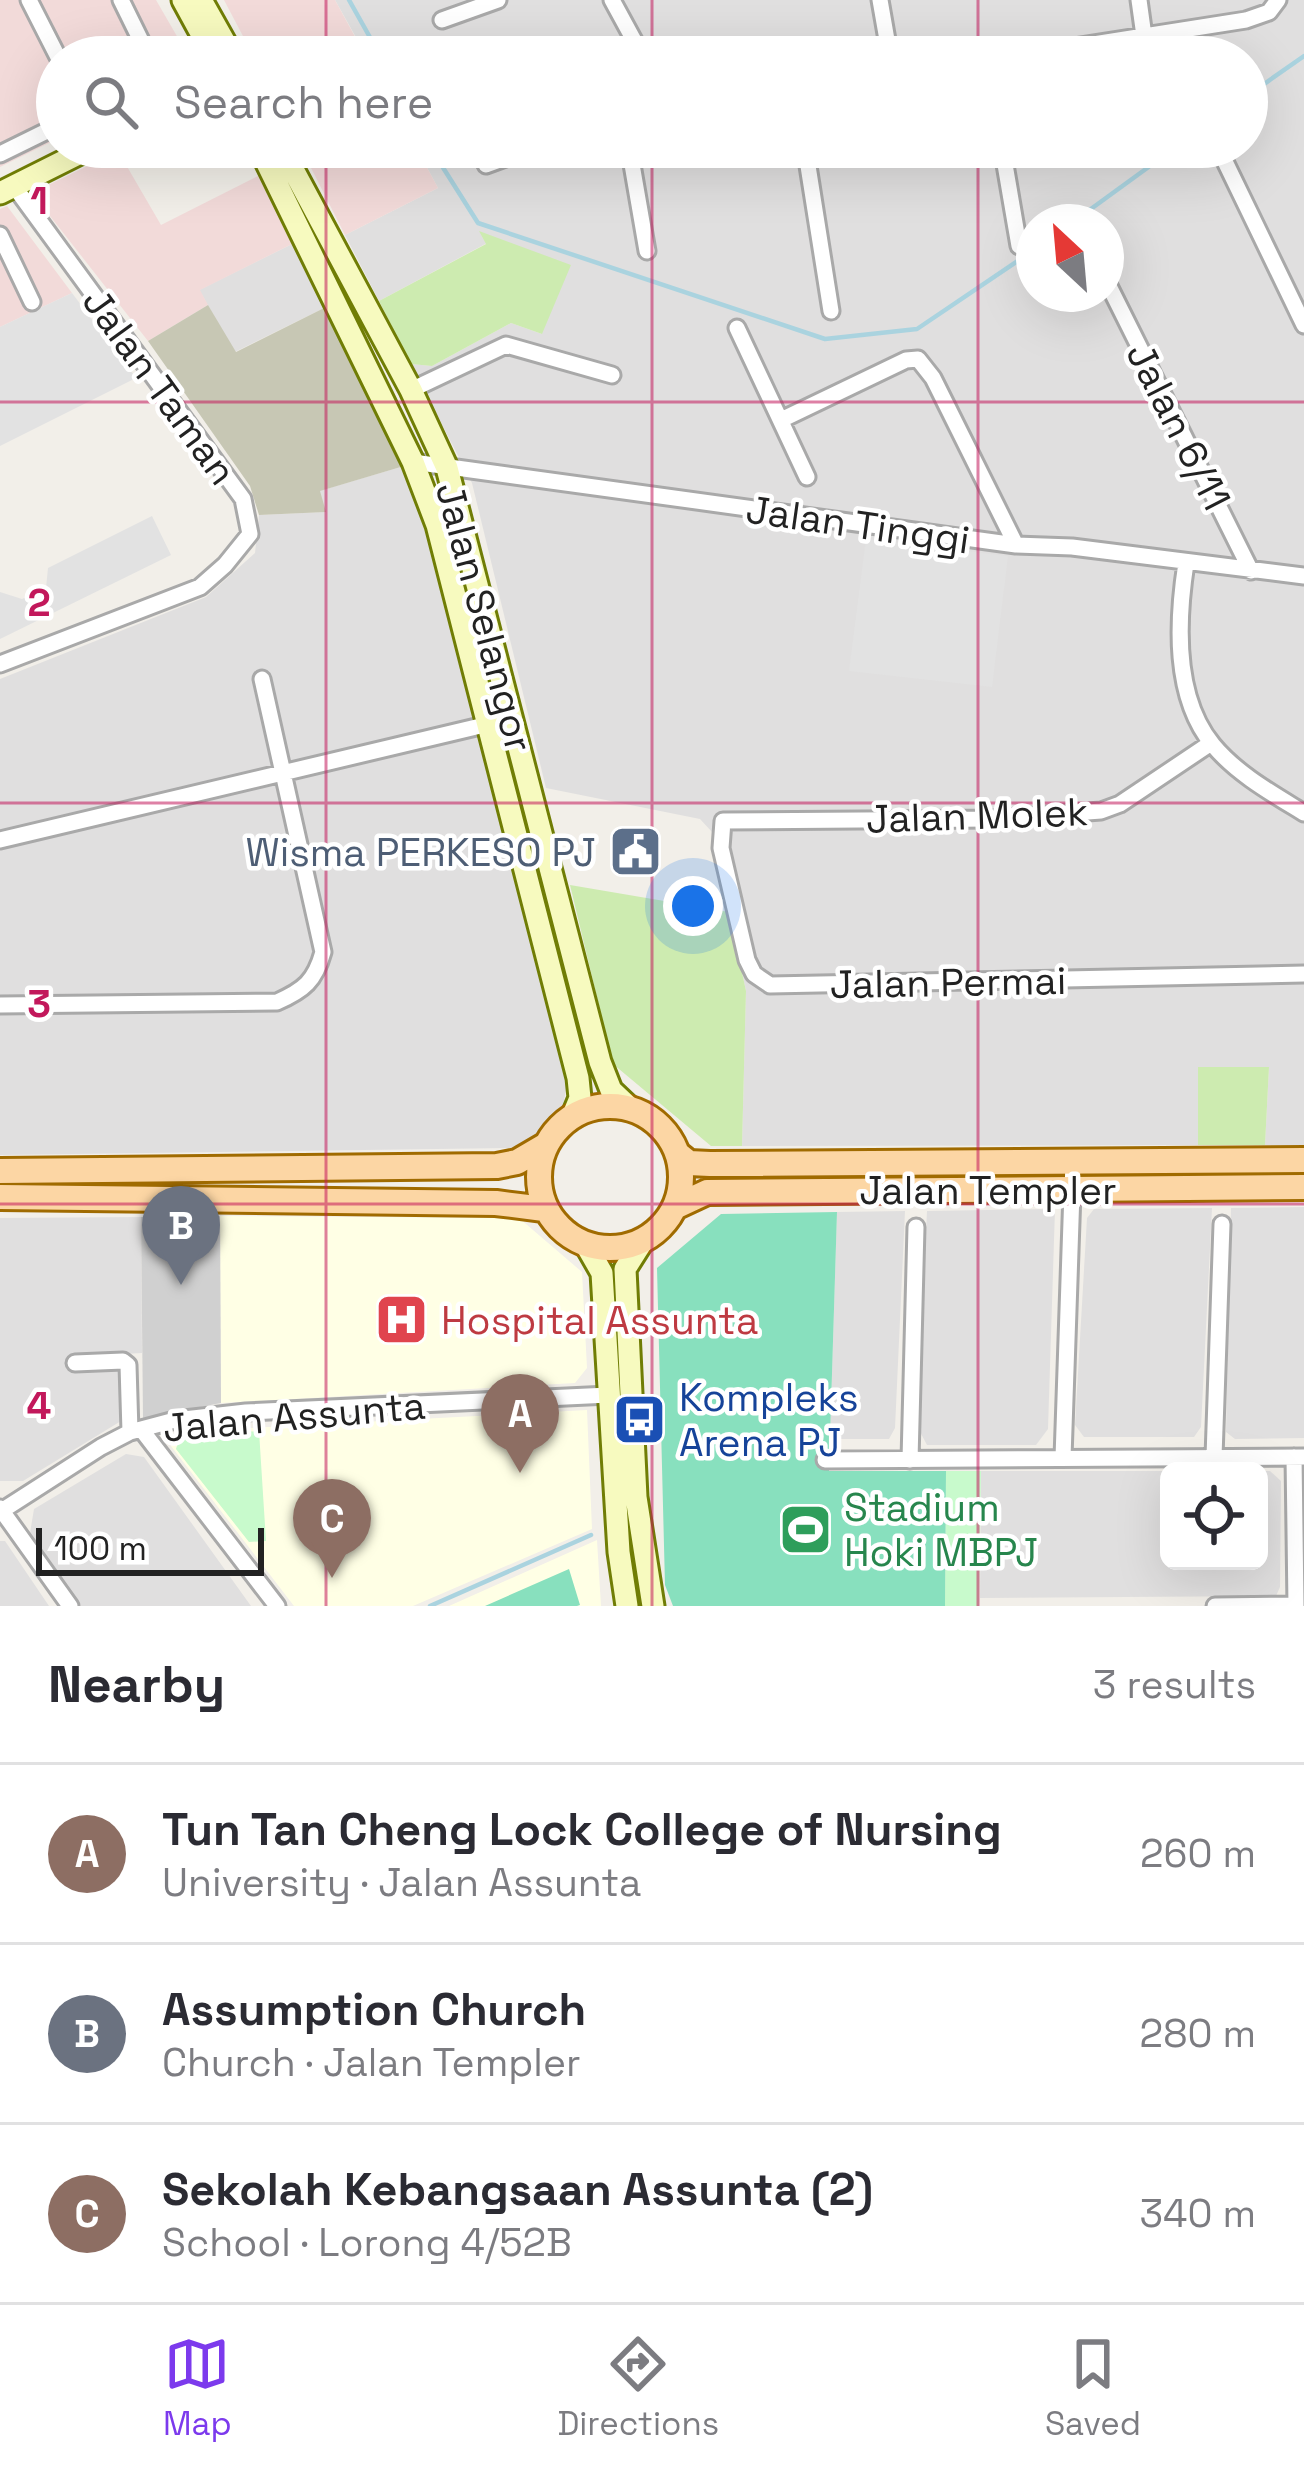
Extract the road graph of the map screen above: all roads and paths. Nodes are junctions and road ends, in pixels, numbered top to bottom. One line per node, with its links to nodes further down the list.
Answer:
1 (29, 0): 12 (street)
2 (121, 0): 13 (street)
3 (183, 0): 14 (main road)
4 (201, 0): 15 (main road)
5 (499, 0): 10 (street)
6 (612, 0): 16 (street)
7 (880, 0): 17 (street)
8 (1138, 0): 18 (street)
9 (1278, 0): 11 (street)
10 (442, 20)
11 (1162, 33): 18 (street); 19 (street)
12 (47, 36)
13 (139, 36)
14 (203, 36)
15 (221, 36)
16 (632, 36)
17 (886, 36)
18 (1144, 36)
19 (1164, 36)
20 (36, 136): 21 (street)
21 (0, 154)
22 (50, 168): 29 (main road)
23 (269, 168): 41 (main road, Jalan Selangor)
24 (292, 168): 39 (main road, Jalan Selangor)
25 (633, 168): 32 (street)
26 (808, 168): 34 (street)
27 (1006, 168): 30 (street)
28 (1228, 168): 36 (street)
29 (7, 189): 48 (street, Jalan Taman)
30 (1016, 229)
31 (0, 237): 33 (street)
32 (647, 251)
33 (32, 302)
34 (830, 311)
35 (1122, 312): 46 (street, Jalan 6/11)
36 (1304, 325)
37 (737, 328): 40 (street)
38 (612, 375): 39 (street)
39 (411, 389): 42 (main road, Jalan Selangor)
40 (781, 420): 43 (street); 44 (street)
41 (413, 462): 42 (street, Jalan Tinggi); 51 (main road, Jalan Selangor)
42 (446, 468): 44 (street, Jalan Tinggi); 50 (main road, Jalan Selangor)
43 (807, 477)
44 (1016, 545): 45 (street, Jalan Tinggi)
45 (1186, 563): 46 (street, Jalan Tinggi); 52 (street)
46 (1251, 571): 47 (street, Jalan Tinggi)
47 (1304, 576)
48 (0, 664)
49 (262, 679): 53 (street)
50 (511, 719): 51 (street); 59 (main road, Jalan Selangor)
51 (488, 724): 53 (street); 60 (main road, Jalan Selangor)
52 (1211, 743): 54 (street); 55 (street, Jalan Molek)
53 (281, 771): 56 (street); 58 (street)
54 (1304, 813)
55 (723, 821): 57 (street, Jalan Permai)
56 (0, 840)
57 (1304, 974)
58 (0, 1005)
59 (630, 1108): 60 (main road); 62 (main road)
60 (573, 1115): 61 (main road)
61 (546, 1145): 65 (main road); 70 (main road)
62 (679, 1155): 64 (main road, Jalan Templer); 69 (main road)
63 (1304, 1160): 64 (main road, Jalan Templer)
64 (1073, 1162): 67 (street)
65 (0, 1171)
66 (1304, 1187): 67 (main road, Jalan Templer)
67 (1072, 1189): 69 (main road, Jalan Templer); 80 (street)
68 (0, 1197): 70 (main road)
69 (675, 1207): 73 (main road)
70 (544, 1209): 74 (main road)
71 (1222, 1224): 79 (street)
72 (916, 1227): 82 (street)
73 (644, 1239): 74 (main road); 88 (main road)
74 (586, 1245): 76 (main road)
75 (75, 1363): 77 (street)
76 (609, 1395): 77 (street, Jalan Assunta); 87 (main road)
77 (135, 1431): 83 (street, Jalan Assunta); 86 (street)
78 (1299, 1456): 79 (street); 84 (street)
79 (1214, 1457): 80 (street)
80 (1063, 1458): 82 (street)
81 (825, 1460): 82 (street)
82 (910, 1460)
83 (0, 1510): 85 (street)
84 (1296, 1605): 89 (street)
85 (70, 1606)
86 (277, 1606)
87 (627, 1606)
88 (653, 1606)
89 (1215, 1606)

